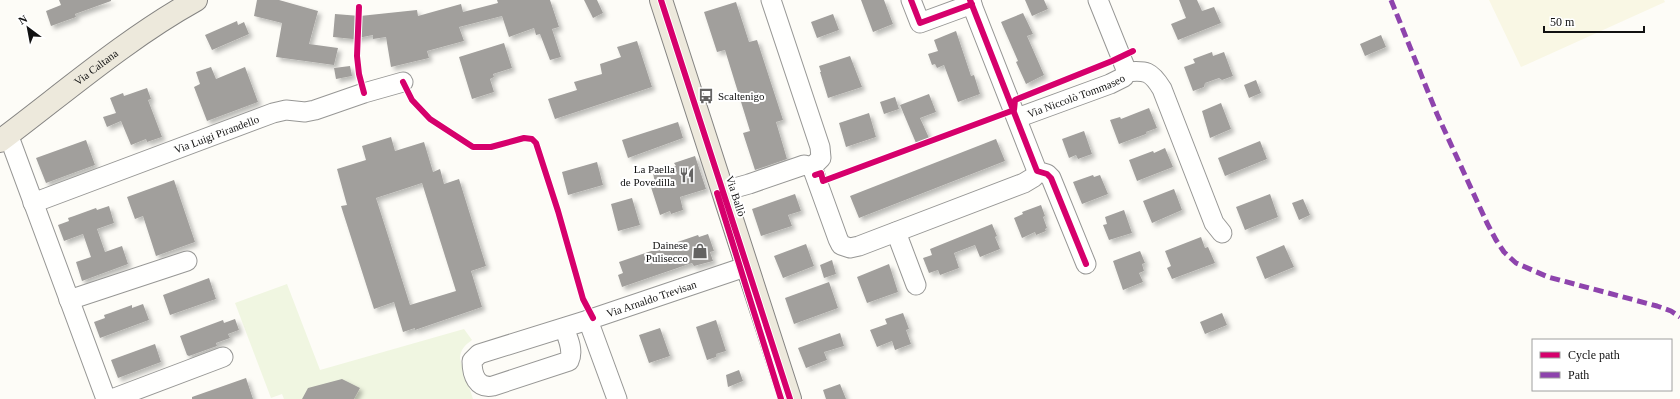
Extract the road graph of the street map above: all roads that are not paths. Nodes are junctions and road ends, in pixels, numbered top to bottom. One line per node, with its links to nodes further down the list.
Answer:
1 (196, 0): 10 (main road, Via Caltana)
2 (661, 0): 13 (main road, Via Ballò)
3 (771, 0): 11 (street)
4 (911, 0): 6 (street, Via Niccolò Tommaseo)
5 (1098, 0): 7 (street, Via Niccolò Tommaseo)
6 (971, 2): 9 (street, Via Niccolò Tommaseo)
7 (1126, 72): 9 (street, Via Niccolò Tommaseo); 16 (street)
8 (403, 82): 14 (street, Via Luigi Pirandello)
9 (1016, 118): 12 (street, Via Niccolò Tommaseo)
10 (4, 138): 14 (street)
11 (812, 167): 13 (street, Via Ballò); 15 (street)
12 (1037, 171): 15 (street); 18 (street)
13 (724, 191): 19 (main road, Via Ballò)
14 (33, 203): 21 (street)
15 (896, 232): 20 (street)
16 (1222, 233)
17 (187, 260): 21 (street)
18 (1086, 264)
19 (748, 266): 22 (street, Via Arnaldo Trevisan); 28 (main road, Via Ballò)
20 (916, 285)
21 (69, 300): 25 (street)
22 (588, 320): 23 (street, Via Arnaldo Trevisan); 27 (street)
23 (564, 328): 23 (street, Via Arnaldo Trevisan)
24 (223, 358): 26 (street)
25 (106, 399)
26 (112, 399)
27 (617, 399)
28 (790, 399)

